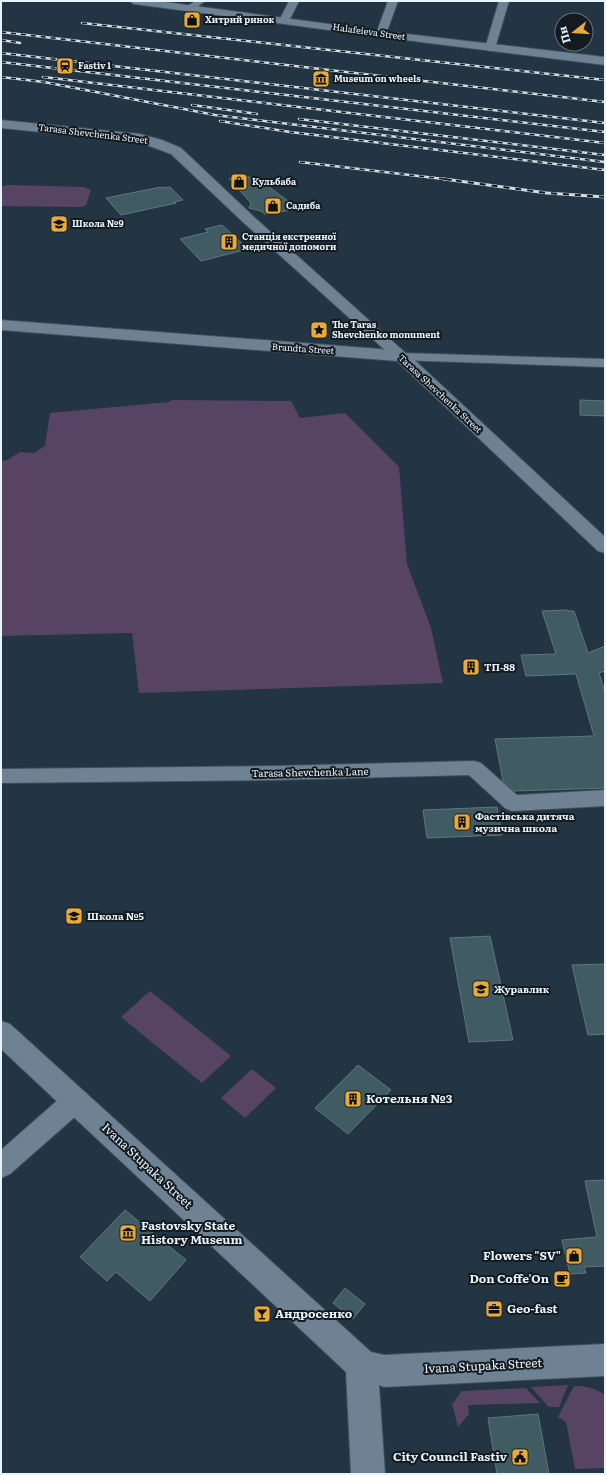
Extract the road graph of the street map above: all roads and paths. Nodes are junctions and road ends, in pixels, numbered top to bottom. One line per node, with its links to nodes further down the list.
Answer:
1 (134, 1): 6 (street, Halafeieva Street)
2 (201, 1): 6 (street)
3 (294, 1): 7 (street)
4 (393, 1): 8 (street)
5 (504, 1): 9 (street)
6 (190, 8): 7 (street, Halafeieva Street)
7 (284, 21): 8 (street, Halafeieva Street)
8 (381, 34): 9 (street, Halafeieva Street)
9 (490, 48): 10 (street, Halafeieva Street)
10 (605, 61)
11 (1, 124): 13 (street, Tarasa Shevchenka Street)
12 (1, 325): 13 (street, Brandta Street)
13 (402, 357): 14 (street, Brandta Street); 15 (street, Tarasa Shevchenka Street)
14 (605, 363)
15 (605, 547)
16 (1, 776): 17 (street, Tarasa Shevchenka Lane)
17 (605, 798)
18 (1, 1032): 19 (street, Ivana Stupaka Street)
19 (76, 1100): 20 (street); 22 (street, Ivana Stupaka Street)
20 (1, 1166)
21 (605, 1360): 22 (street, Ivana Stupaka Street)
22 (362, 1365): 23 (street)
23 (368, 1474)

